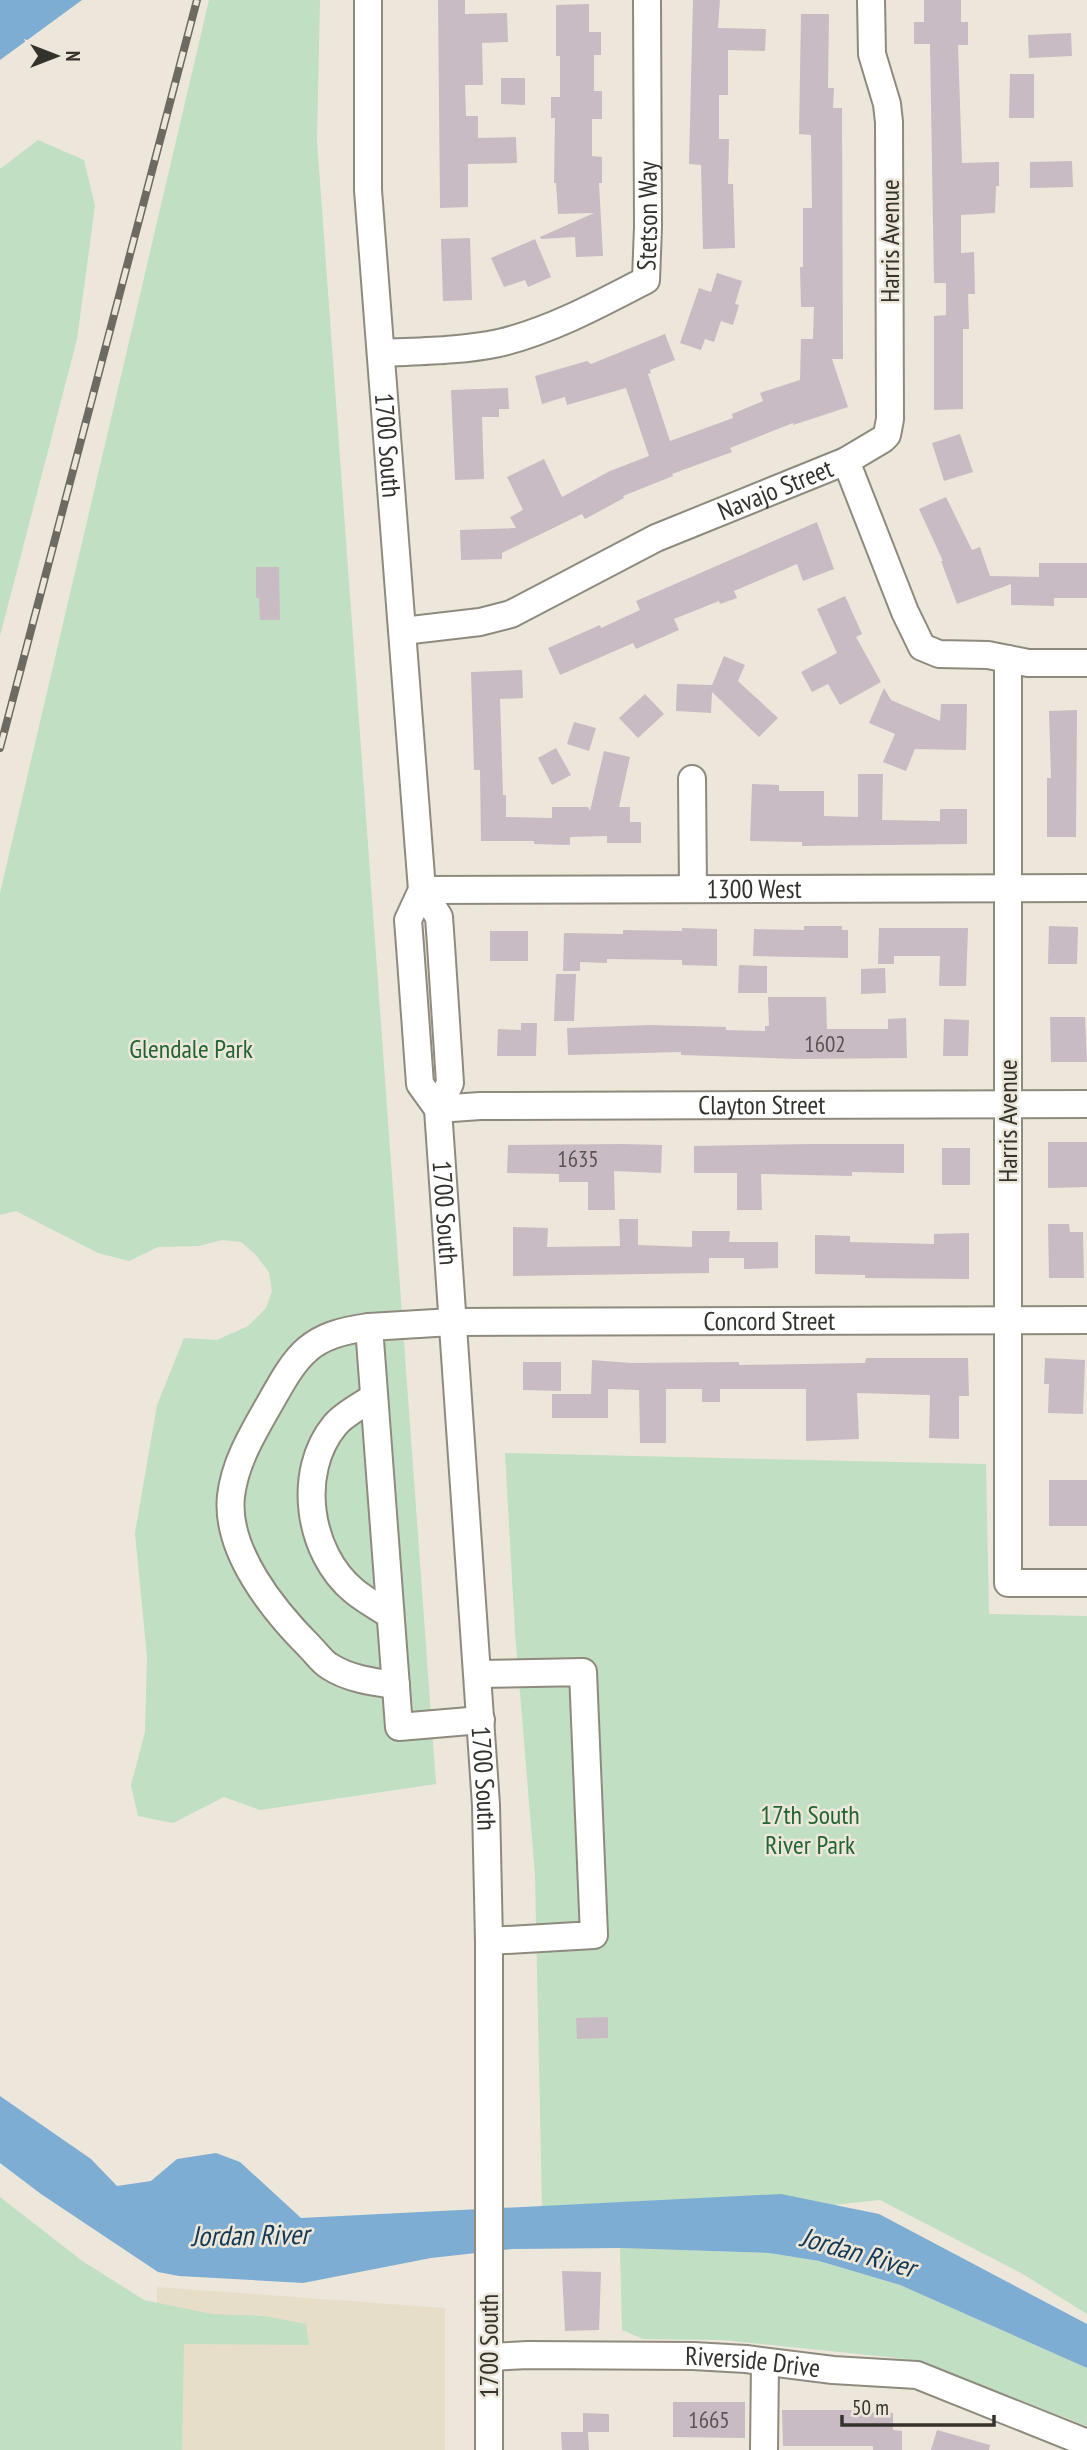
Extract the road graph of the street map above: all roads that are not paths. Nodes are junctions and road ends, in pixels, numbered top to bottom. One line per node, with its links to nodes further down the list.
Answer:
1 (368, 0): 4 (street, 1700 South)
2 (647, 0): 4 (street, Stetson Way)
3 (871, 0): 5 (street, Harris Avenue)
4 (381, 353): 6 (street, 1700 South)
5 (846, 461): 6 (street, Navajo Street); 7 (street, Navajo Street)
6 (403, 631): 13 (street, 1700 South)
7 (1008, 659): 8 (street, Navajo Street); 10 (street, Harris Avenue)
8 (1087, 663)
9 (692, 779): 12 (street)
10 (1008, 888): 11 (street, 1300 West); 12 (street, 1300 West); 14 (street, Harris Avenue)
11 (1087, 888)
12 (693, 889): 13 (street, 1300 West)
13 (422, 890): 16 (street, 1700 South)
14 (1008, 1104): 15 (street, Clayton Street); 16 (street, Clayton Street); 17 (street, Harris Avenue)
15 (1087, 1104)
16 (438, 1110): 19 (street, 1700 South)
17 (1008, 1320): 18 (street, Concord Street); 19 (street, Concord Street); 22 (street, Harris Avenue)
18 (1087, 1320)
19 (452, 1322): 20 (street, Concord Street); 24 (street, 1700 South)
20 (369, 1327): 21 (street); 25 (street, Concord Street)
21 (374, 1397): 23 (street); 23 (street)
22 (1087, 1583)
23 (390, 1615): 25 (street)
24 (478, 1674): 26 (street, 1700 South); 27 (street)
25 (396, 1685): 26 (street)
26 (481, 1720): 27 (street, 1700 South)
27 (489, 1941): 28 (street, 1700 South)
28 (489, 2357): 29 (street, Riverside Drive); 31 (street, 1700 South)
29 (765, 2363): 30 (street, Riverside Drive); 32 (street)
30 (1079, 2444)
31 (489, 2450)
32 (764, 2450)

